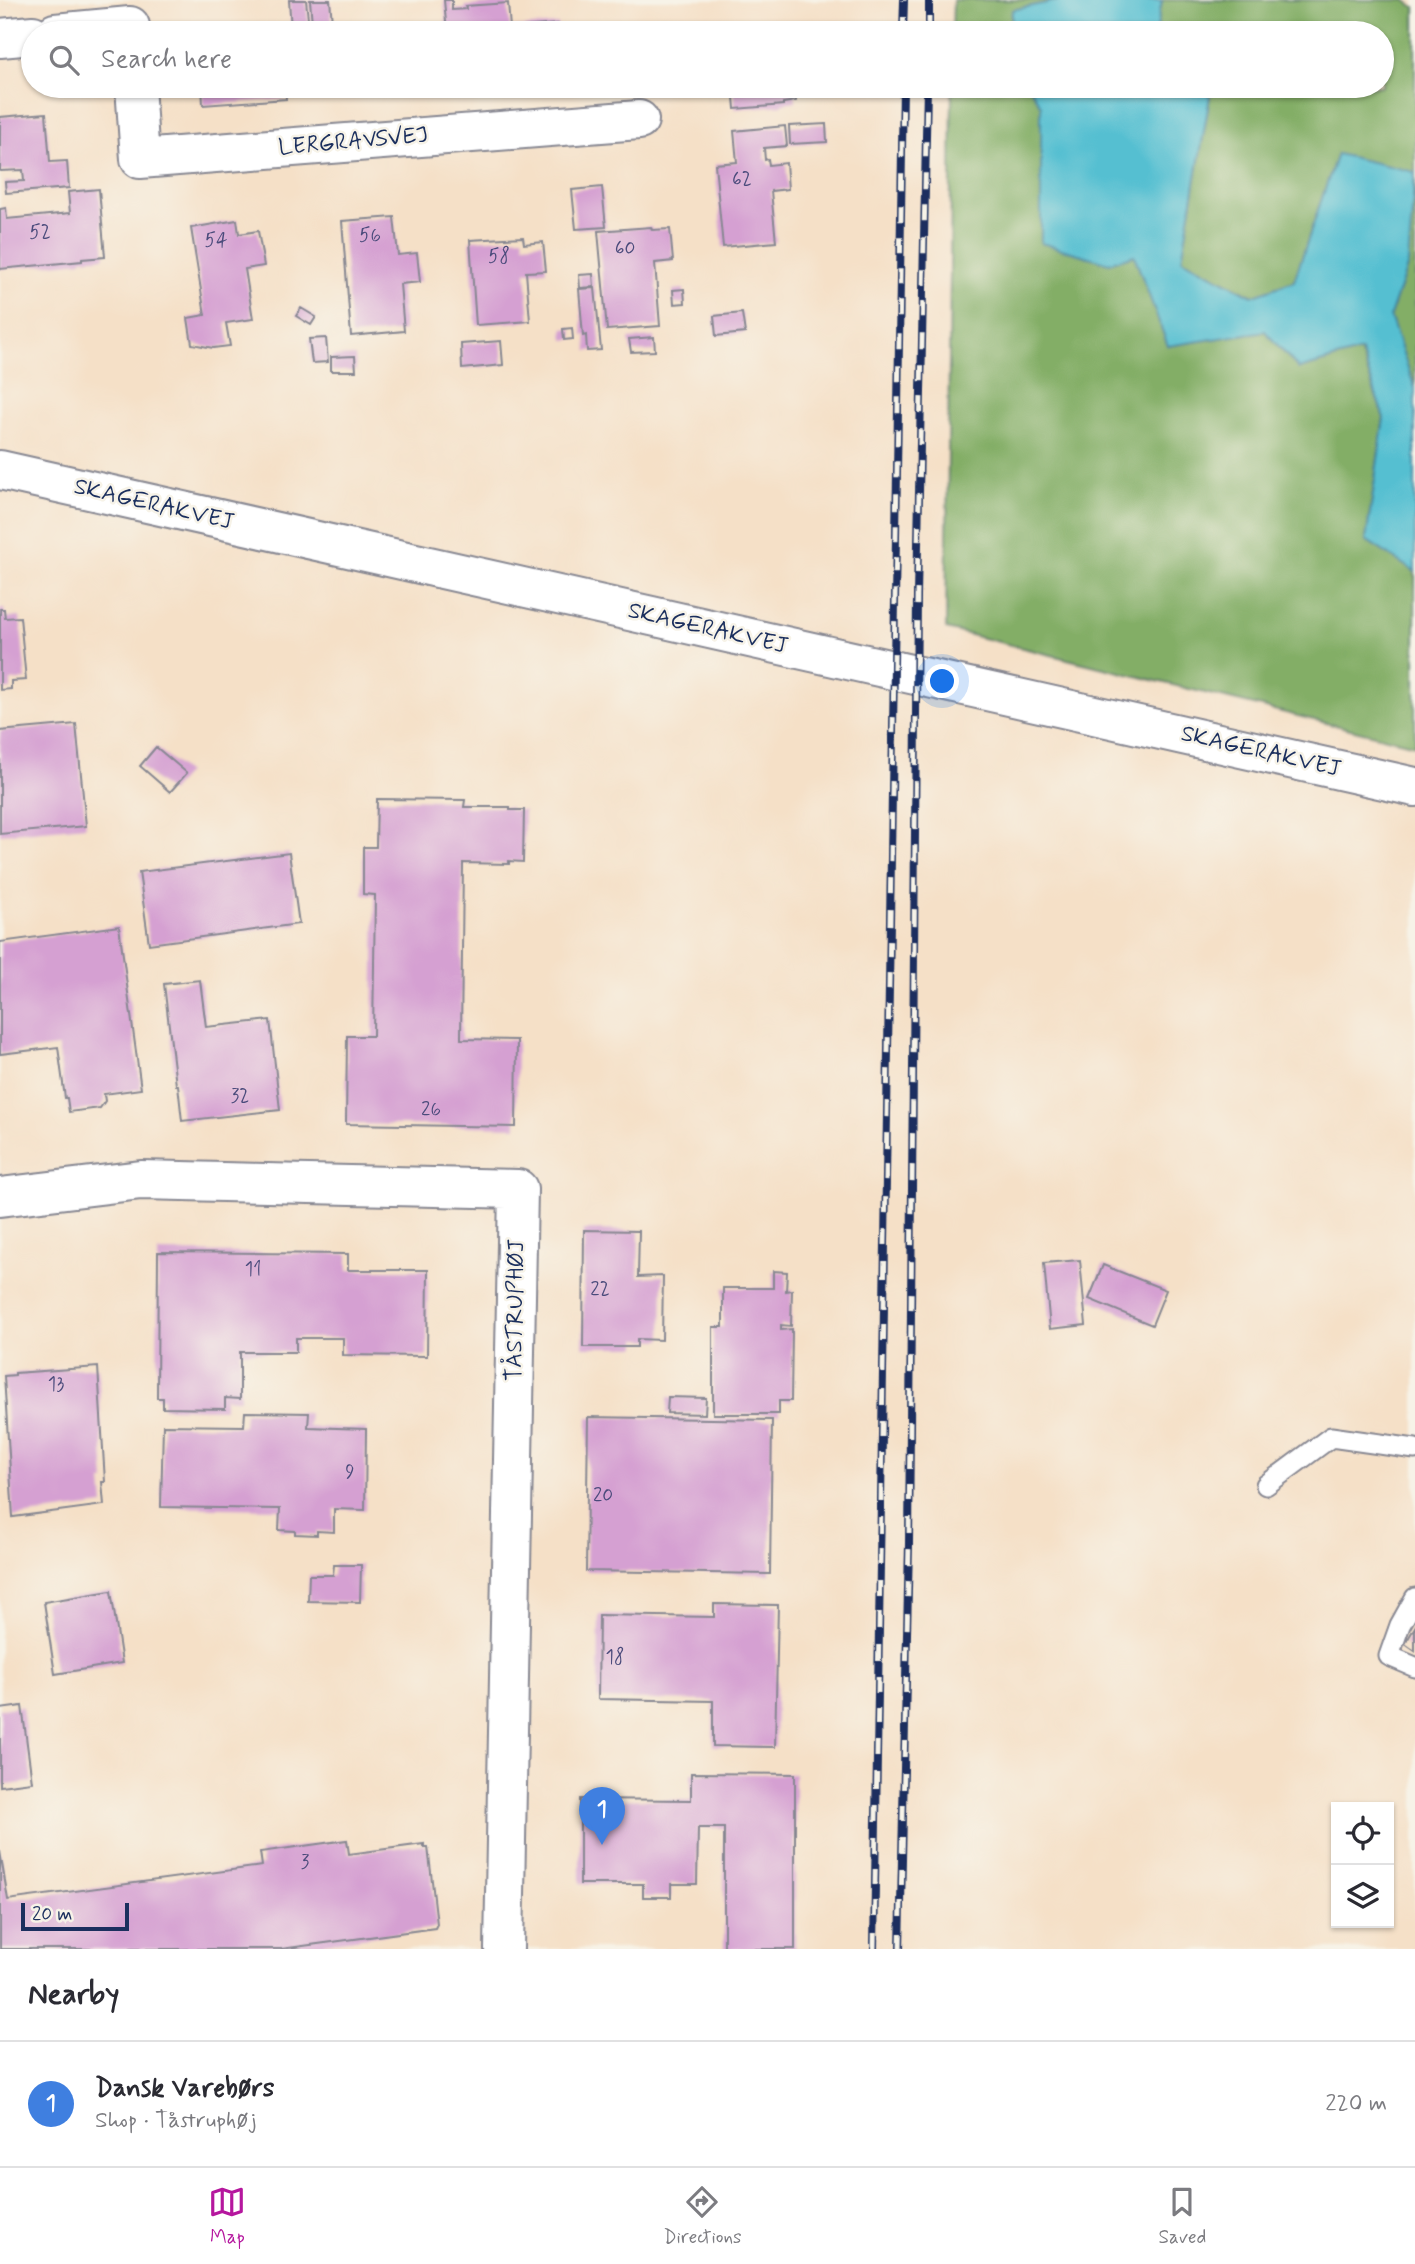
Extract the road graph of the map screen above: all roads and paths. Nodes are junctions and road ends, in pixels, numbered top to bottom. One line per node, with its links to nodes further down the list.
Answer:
1 (21, 36): 2 (street)
2 (0, 38)
3 (136, 98): 4 (street, LERGRAVSVEJ)
4 (639, 120)
5 (0, 470): 6 (street, SKAGERAKVEJ)
6 (1415, 787)
7 (0, 1196): 12 (street, TÅSTRUPHØJ)
8 (1415, 1449): 9 (lane)
9 (1266, 1485)
10 (1415, 1598): 11 (lane)
11 (1415, 1667)
12 (504, 1949)

